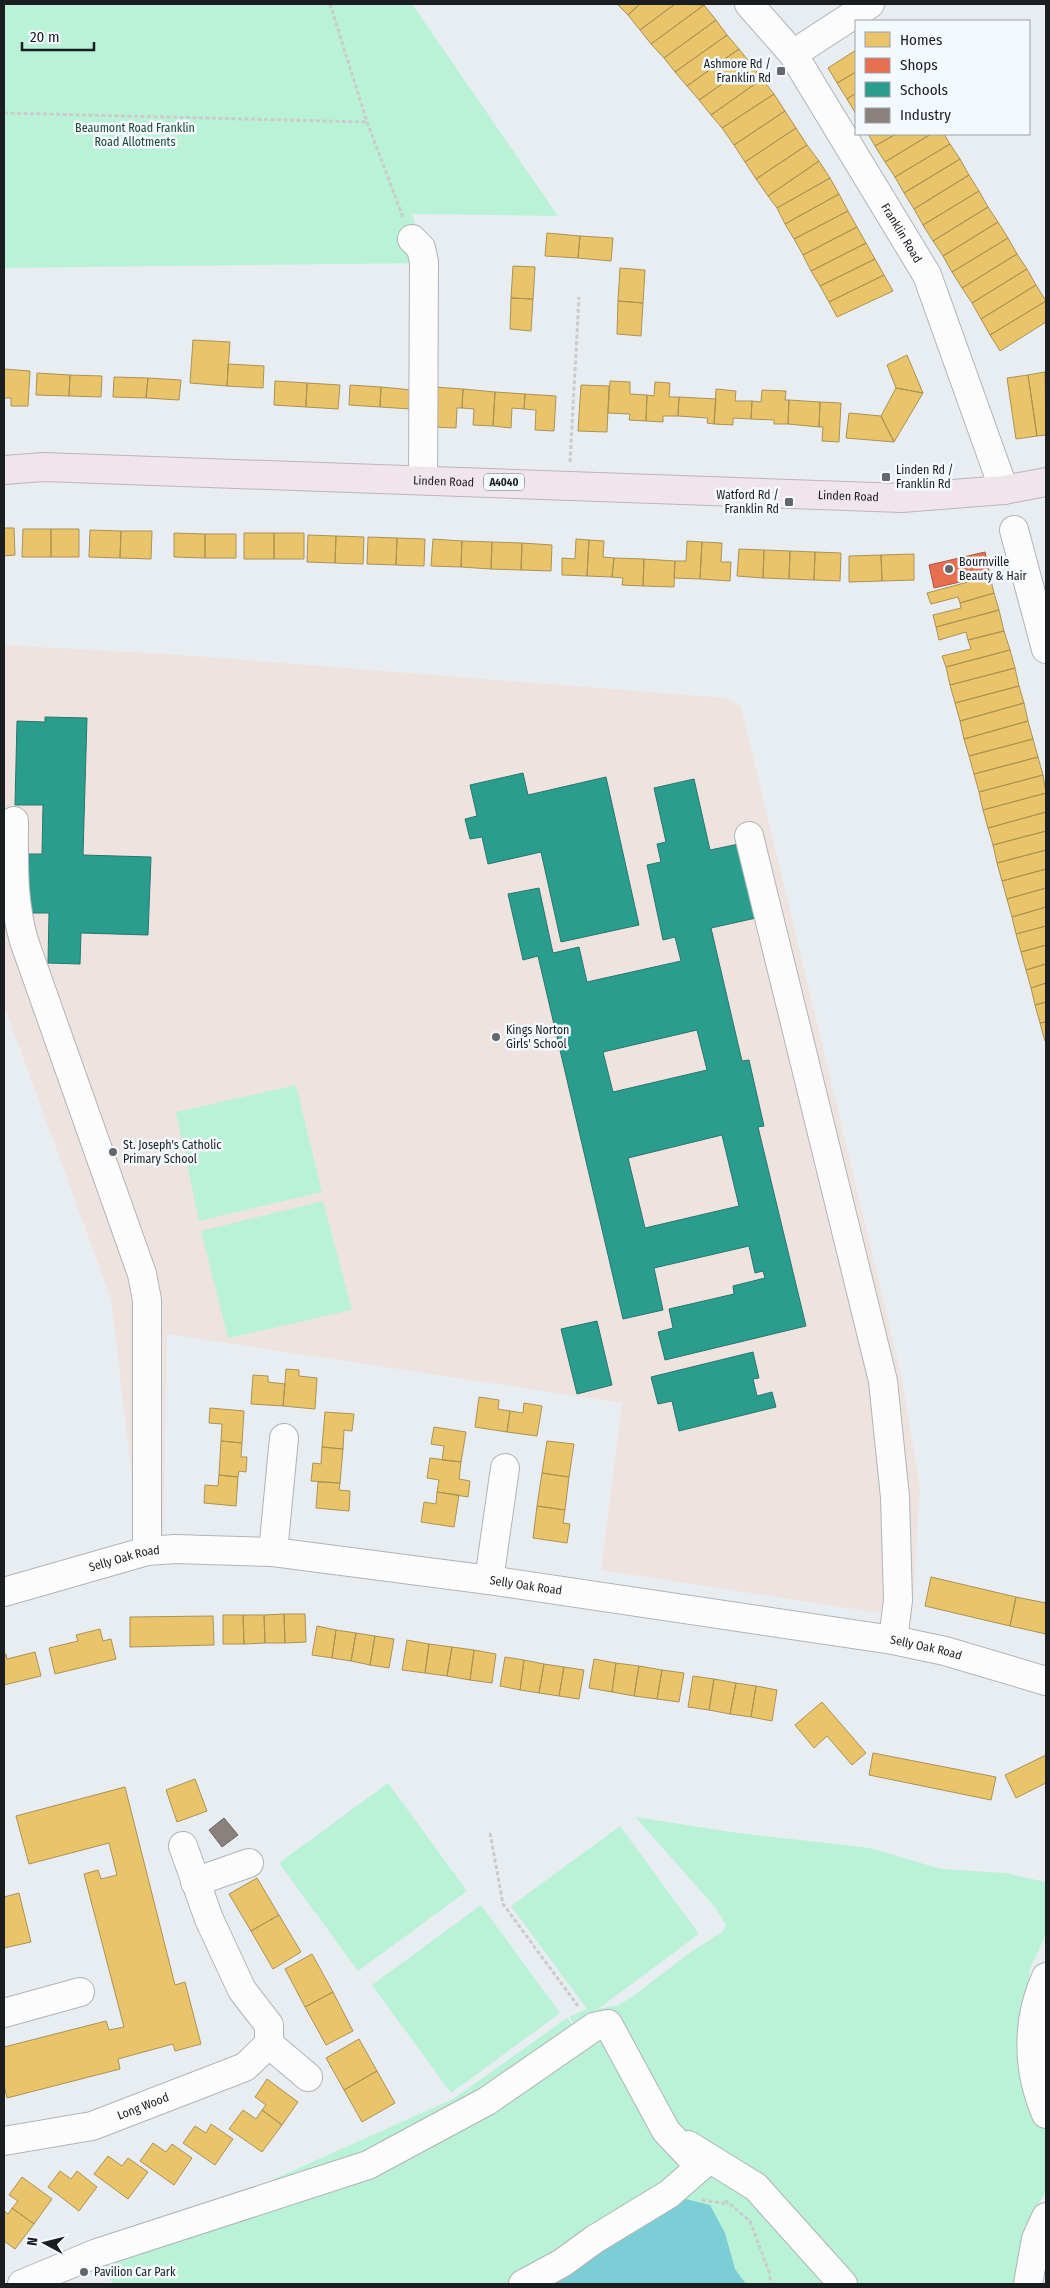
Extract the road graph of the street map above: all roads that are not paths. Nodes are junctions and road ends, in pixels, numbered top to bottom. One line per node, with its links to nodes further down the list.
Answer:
1 (748, 4): 3 (street, Franklin Road)
2 (870, 4): 3 (street)
3 (793, 54): 8 (street, Franklin Road)
4 (412, 239): 6 (street)
5 (4, 470): 6 (highway, Linden Road / A4040)
6 (423, 480): 8 (highway, Linden Road / A4040)
7 (1046, 482): 8 (highway, A4040)
8 (1004, 490)
9 (1014, 530): 10 (street)
10 (1046, 649)
11 (14, 821): 15 (street)
12 (749, 836): 19 (street)
13 (284, 1438): 16 (street)
14 (505, 1468): 17 (street)
15 (147, 1551): 16 (street, Selly Oak Road); 18 (street, Selly Oak Road)
16 (273, 1552): 17 (street, Selly Oak Road)
17 (489, 1580): 19 (street, Selly Oak Road)
18 (4, 1592)
19 (893, 1640): 20 (street, Selly Oak Road)
20 (1046, 1681)
21 (183, 1846): 23 (street)
22 (249, 1863): 23 (street)
23 (195, 1882): 28 (street)
24 (1046, 1977): 27 (street)
25 (80, 1992): 26 (street)
26 (4, 2014)
27 (1039, 2024): 30 (street)
28 (269, 2044): 29 (street); 32 (street, Long Wood)
29 (308, 2076)
30 (1046, 2114)
31 (666, 2131): 34 (street); 35 (street); 36 (street)
32 (5, 2135)
33 (1046, 2217): 37 (street)
34 (22, 2284)
35 (522, 2284)
36 (843, 2284)
37 (1028, 2284)

